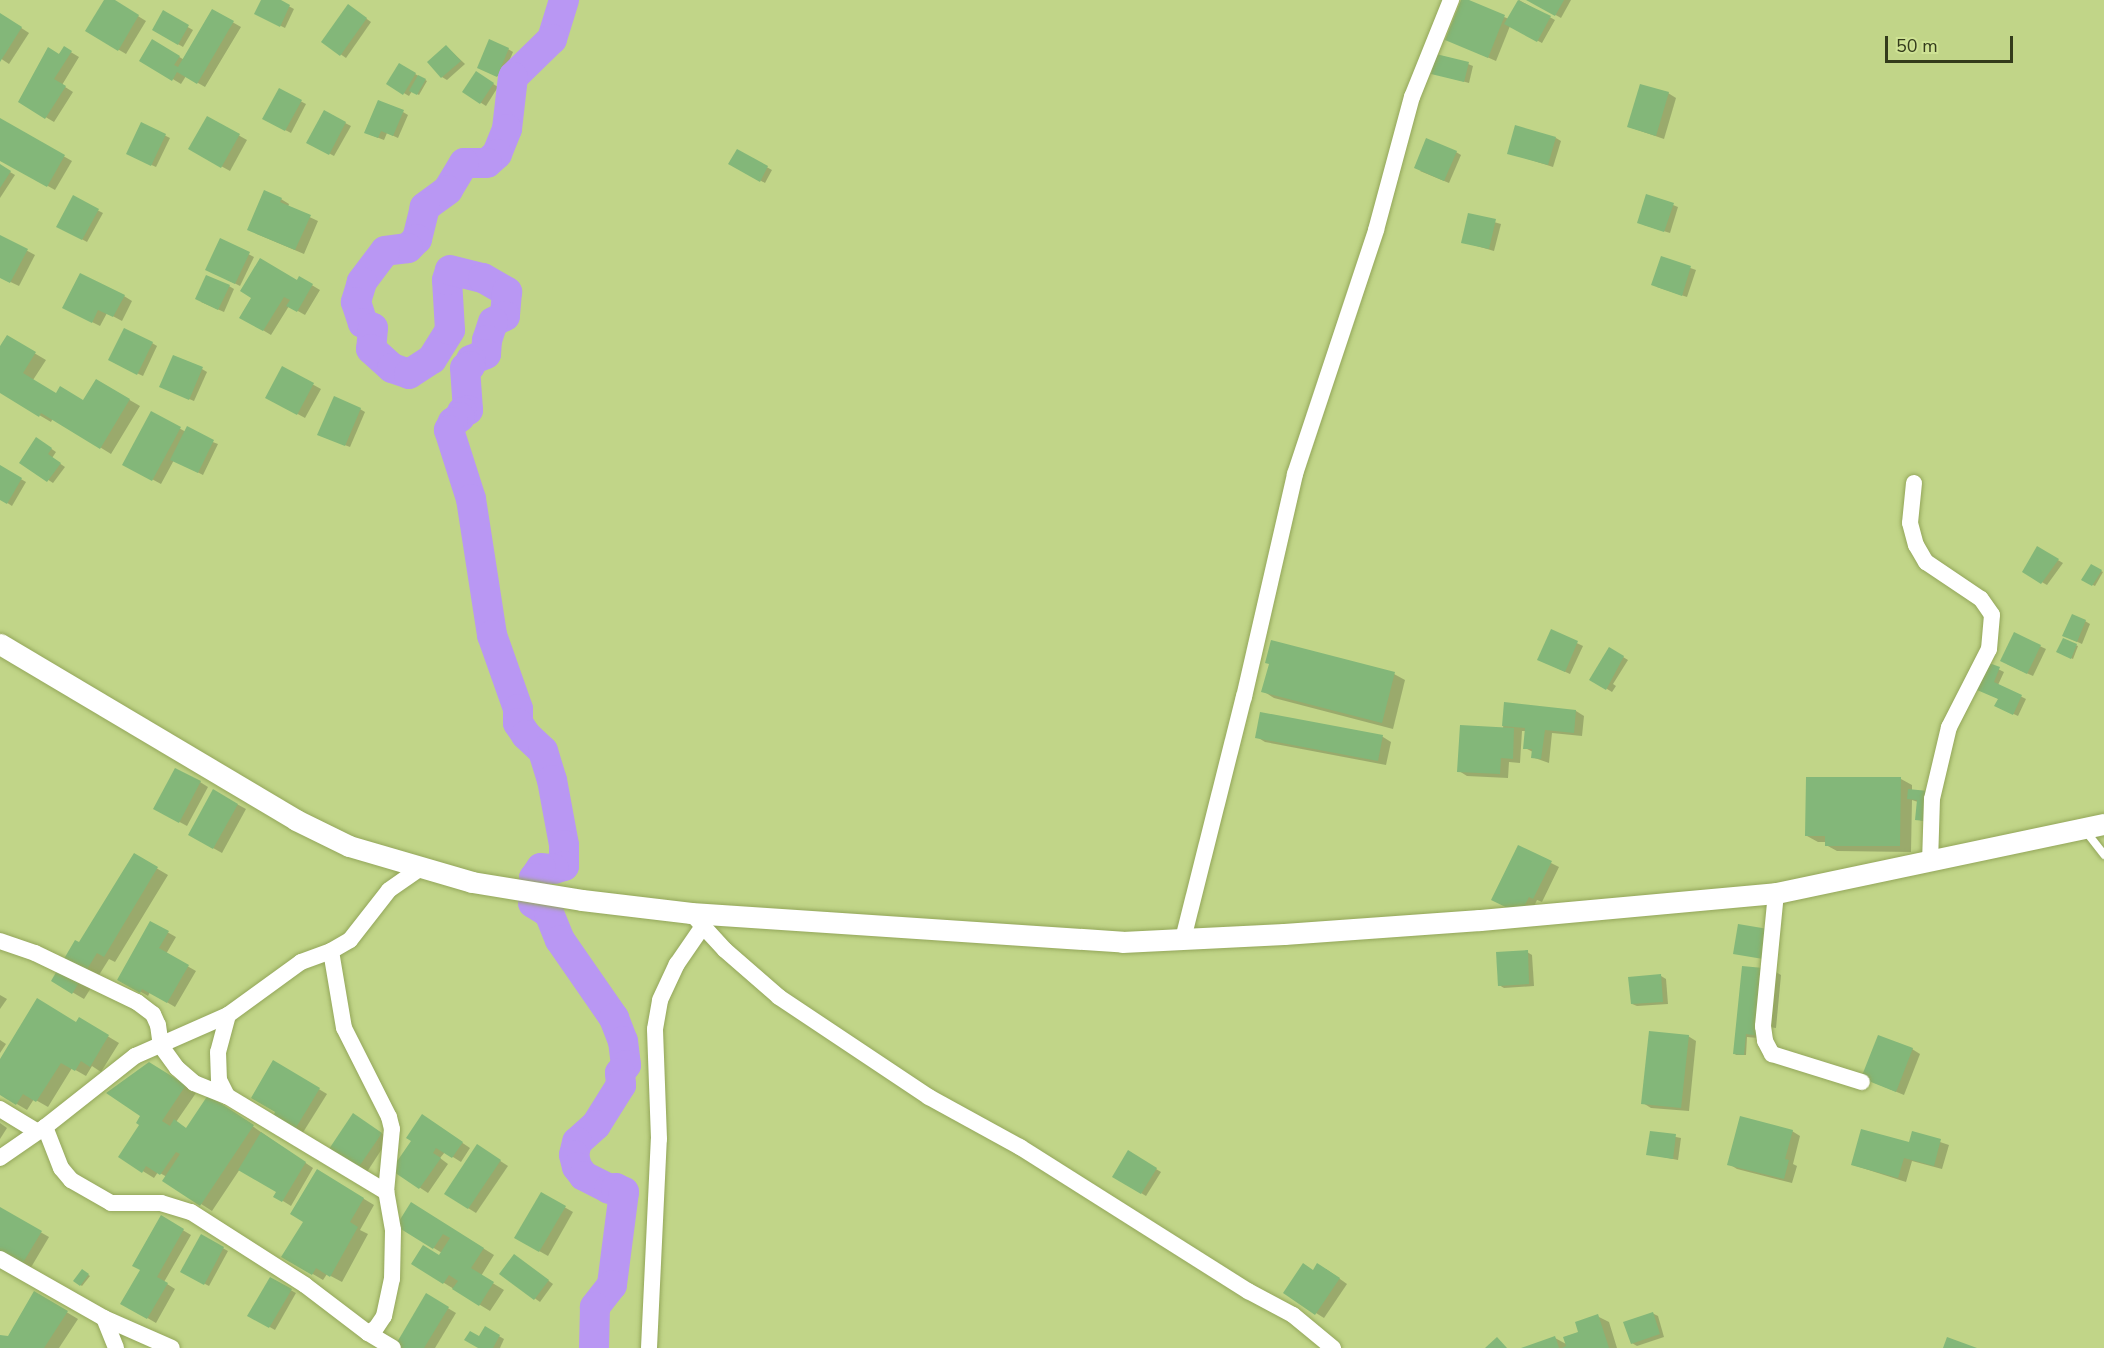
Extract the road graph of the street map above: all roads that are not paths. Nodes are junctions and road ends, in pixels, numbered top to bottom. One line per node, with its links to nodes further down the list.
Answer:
1 (1451, 0): 11 (street)
2 (1914, 483): 7 (street)
3 (0, 644): 8 (street)
4 (2104, 824): 5 (street)
5 (2083, 828): 6 (lane); 7 (street)
6 (2104, 855)
7 (1930, 861): 9 (street)
8 (422, 867): 10 (street); 13 (street)
9 (1776, 893): 11 (street); 16 (street)
10 (697, 920): 11 (street); 28 (street); 29 (street)
11 (1183, 939)
12 (0, 941): 15 (street)
13 (331, 951): 14 (street); 21 (street)
14 (228, 1014): 15 (street); 17 (street)
15 (161, 1046): 17 (street); 19 (street)
16 (1862, 1082)
17 (226, 1096): 21 (street)
18 (0, 1109): 19 (street)
19 (41, 1130): 20 (street); 24 (street)
20 (0, 1158)
21 (386, 1192): 24 (street)
22 (0, 1259): 23 (street)
23 (104, 1318): 25 (street); 26 (street)
24 (368, 1333): 27 (street)
25 (116, 1348)
26 (172, 1348)
27 (393, 1348)
28 (649, 1348)
29 (1333, 1348)

